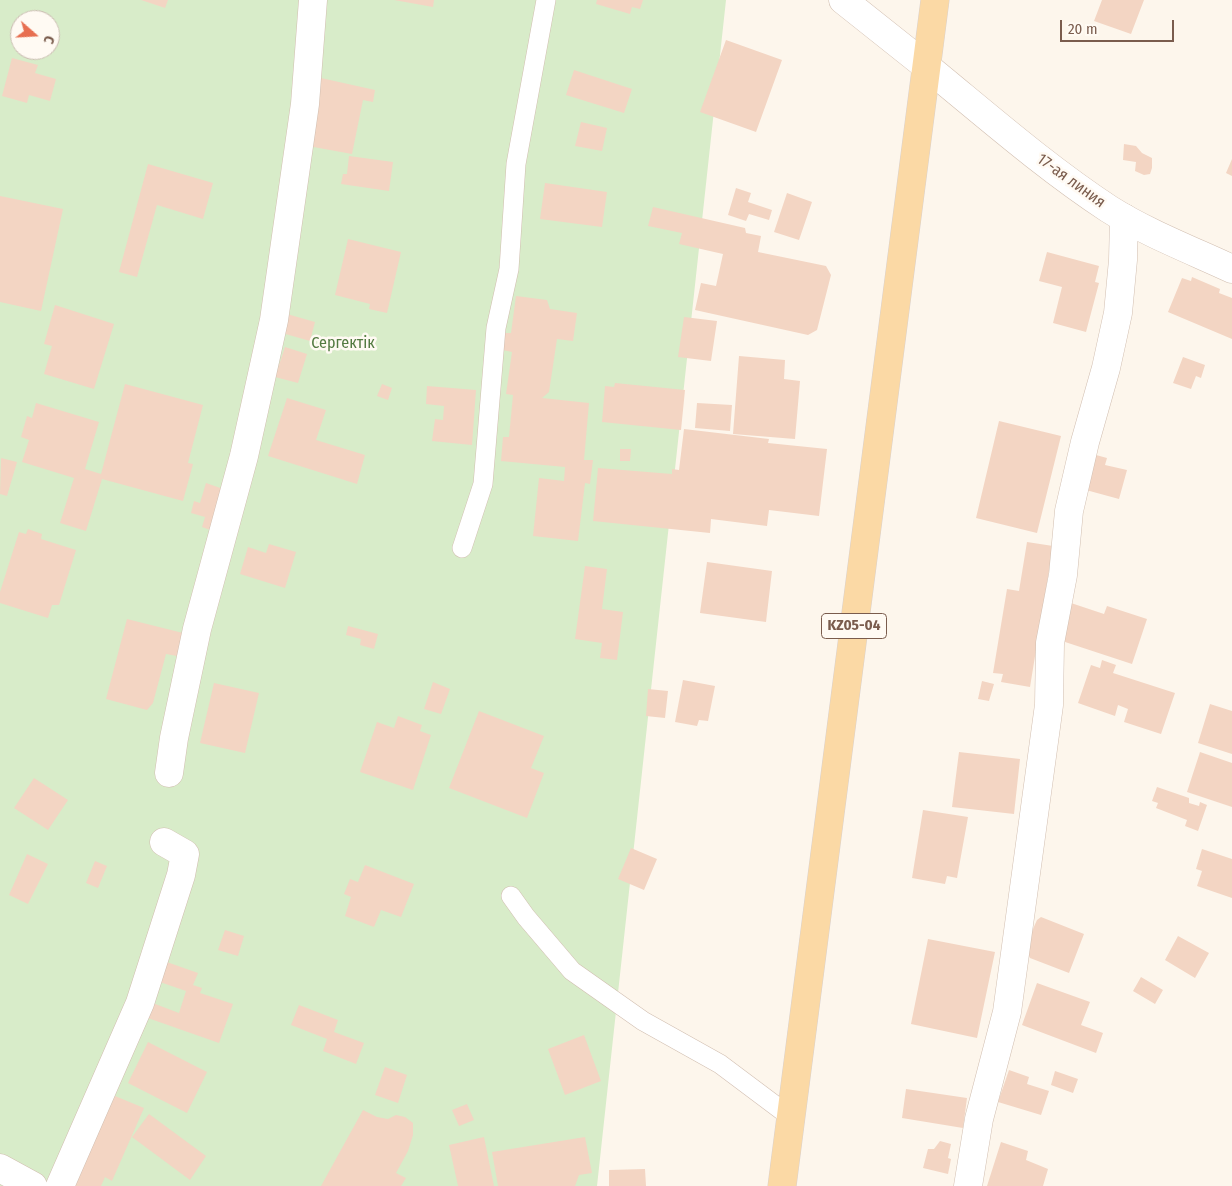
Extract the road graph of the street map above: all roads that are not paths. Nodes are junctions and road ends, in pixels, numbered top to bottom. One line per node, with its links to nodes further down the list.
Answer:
1 (313, 0): 9 (street)
2 (546, 0): 8 (lane)
3 (843, 0): 5 (street, 17-ая линия)
4 (935, 0): 5 (main road, KZ05-04)
5 (926, 66): 6 (street, 17-ая линия); 12 (main road, KZ05-04)
6 (1124, 218): 7 (street, 17-ая линия); 17 (street)
7 (1232, 269)
8 (462, 548)
9 (169, 774)
10 (164, 842): 15 (street)
11 (511, 896): 12 (lane)
12 (792, 1118): 16 (main road, KZ05-04)
13 (0, 1168): 14 (street)
14 (34, 1186)
15 (60, 1186)
16 (782, 1186)
17 (968, 1186)

